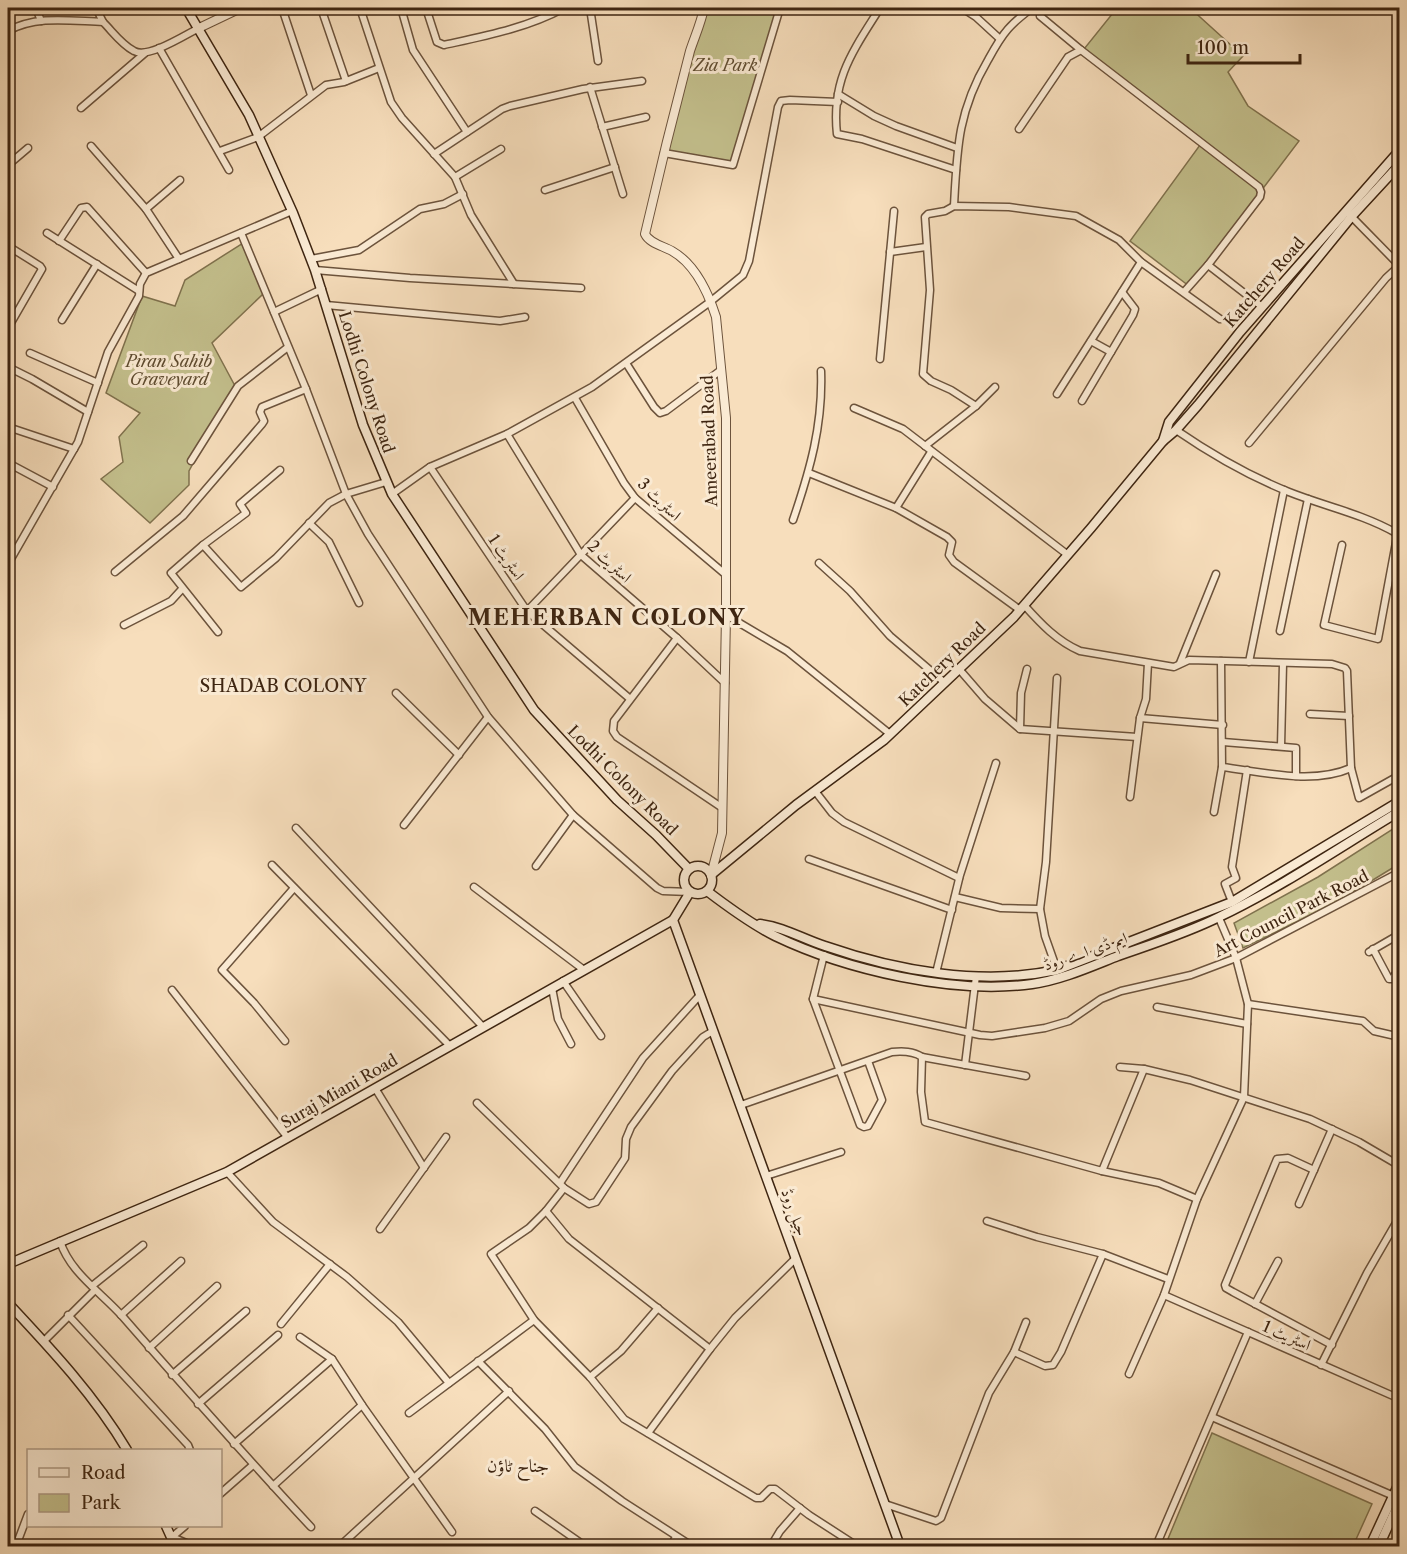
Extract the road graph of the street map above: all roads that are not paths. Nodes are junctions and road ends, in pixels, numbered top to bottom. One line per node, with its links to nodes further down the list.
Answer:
1 (36, 8): 20 (street)
2 (96, 8): 21 (street)
3 (186, 8): 22 (main road, Lodhi Colony Road)
4 (241, 8): 18 (street)
5 (282, 8): 34 (street)
6 (321, 8): 30 (street)
7 (360, 8): 29 (street)
8 (401, 8): 40 (street)
9 (437, 8): 17 (street)
10 (564, 8): 17 (street)
11 (590, 8): 28 (street)
12 (704, 8): 48 (street, Ameerabad Road)
13 (780, 8): 48 (street)
14 (880, 8): 33 (street)
15 (962, 8): 24 (street)
16 (1032, 8): 24 (street)
17 (426, 9)
18 (230, 10): 22 (street)
19 (1040, 16): 26 (street)
20 (41, 21): 21 (street); 23 (street)
21 (103, 21): 27 (street)
22 (199, 28): 25 (street); 41 (main road, Lodhi Colony Road)
23 (8, 31)
24 (1000, 39): 44 (street)
25 (159, 48): 27 (street); 47 (street)
26 (1081, 50): 39 (street); 76 (street)
27 (146, 52): 36 (street)
28 (598, 61)
29 (379, 69): 30 (street); 49 (street)
30 (346, 81): 34 (street)
31 (642, 81): 32 (street)
32 (590, 87): 38 (street); 40 (street)
33 (838, 94): 35 (street); 44 (street)
34 (311, 95): 41 (street)
35 (838, 102): 54 (street); 88 (street)
36 (81, 108)
37 (646, 117): 38 (street)
38 (602, 126): 52 (street)
39 (1019, 129)
40 (467, 132): 49 (street)
41 (258, 137): 47 (street); 63 (main road, Lodhi Colony Road)
42 (91, 146): 62 (street)
43 (28, 148): 51 (street)
44 (957, 148): 54 (street)
45 (501, 149): 55 (street)
46 (1400, 150): 57 (main road, Katchery Road)
47 (220, 151): 53 (street)
48 (663, 153): 88 (street, Ameerabad Road)
49 (434, 154): 55 (street)
50 (1400, 164): 57 (main road, Katchery Road)
51 (8, 165)
52 (615, 167): 58 (street); 60 (street)
53 (229, 170)
54 (956, 170): 61 (street)
55 (455, 177): 59 (street)
56 (180, 180): 62 (street)
57 (1374, 185): 65 (main road, Katchery Road)
58 (545, 190)
59 (463, 194): 73 (street); 82 (street)
60 (623, 194)
61 (954, 206): 70 (street); 74 (street)
62 (146, 209): 72 (street)
63 (292, 211): 67 (street); 73 (main road, Lodhi Colony Road)
64 (894, 211): 71 (street)
65 (1349, 213): 77 (street); 80 (main road, Katchery Road); 81 (main road, Katchery Road)
66 (47, 233): 68 (street)
67 (241, 233): 72 (street); 91 (street)
68 (59, 241): 75 (street); 79 (street)
69 (8, 246): 95 (street)
70 (926, 247): 71 (street); 115 (street)
71 (890, 252): 102 (street)
72 (179, 259): 79 (street)
73 (311, 259): 78 (main road, Lodhi Colony Road)
74 (1141, 262): 86 (street); 87 (street)
75 (97, 264): 85 (street); 94 (street)
76 (1208, 265): 87 (street); 90 (street)
77 (1399, 266): 122 (street)
78 (315, 270): 82 (street); 84 (main road, Lodhi Colony Road)
79 (146, 273): 85 (street)
80 (1289, 276): 81 (main road); 90 (main road, Katchery Road)
81 (1297, 283): 97 (main road, Katchery Road)
82 (514, 284): 83 (street)
83 (581, 288)
84 (322, 289): 89 (main road, Lodhi Colony Road); 91 (street)
85 (139, 291): 107 (street)
86 (1122, 292): 98 (street); 100 (street)
87 (1184, 292): 93 (street)
88 (710, 302): 103 (street); 105 (street, Ameerabad Road)
89 (326, 305): 92 (street); 131 (main road, Lodhi Colony Road)
90 (1261, 306): 96 (main road, Katchery Road)
91 (274, 312): 99 (street)
92 (525, 317)
93 (1220, 319)
94 (62, 320)
95 (8, 328)
96 (1240, 332): 97 (main road); 111 (main road, Katchery Road)
97 (1250, 340): 114 (main road, Katchery Road)
98 (1091, 341): 100 (street); 110 (street)
99 (288, 347): 109 (street); 126 (street)
100 (1111, 352): 113 (street)
101 (30, 353): 107 (street)
102 (880, 359)
103 (626, 363): 105 (street); 112 (street)
104 (8, 367): 117 (street)
105 (721, 370): 150 (street, Ameerabad Road)
106 (821, 371): 130 (street)
107 (98, 383): 117 (street)
108 (995, 387): 115 (street)
109 (306, 389): 134 (street); 149 (street)
110 (1057, 394)
111 (1188, 397): 114 (main road); 121 (main road, Katchery Road)
112 (575, 398): 120 (street); 136 (street, اسٹریٹ 3)
113 (1082, 401)
114 (1198, 405): 119 (main road, Katchery Road)
115 (976, 406): 123 (street)
116 (854, 408): 123 (street)
117 (88, 412): 124 (street)
118 (8, 427): 124 (street)
119 (1176, 430): 121 (main road, Katchery Road); 133 (street)
120 (507, 434): 128 (street); 145 (street, اسٹریٹ 2)
121 (1162, 441): 146 (main road, Katchery Road)
122 (1250, 443)
123 (925, 446): 125 (street)
124 (74, 449): 132 (street)
125 (932, 452): 138 (street); 146 (street)
126 (191, 461)
127 (8, 463): 132 (street)
128 (430, 467): 135 (street); 155 (street, اسٹریٹ 1)
129 (280, 470): 141 (street)
130 (809, 473): 138 (street); 139 (street)
131 (386, 482): 134 (street); 135 (main road, Lodhi Colony Road)
132 (53, 487): 144 (street)
133 (1284, 489): 137 (street); 164 (street)
134 (346, 494): 140 (street); 175 (street)
135 (393, 494): 203 (main road, Lodhi Colony Road)
136 (635, 498): 145 (street); 150 (street, اسٹریٹ 3)
137 (1308, 499): 142 (street); 158 (street)
138 (896, 508): 154 (street)
139 (793, 520)
140 (309, 524): 141 (street); 153 (street)
141 (203, 545): 152 (street)
142 (1342, 545)
143 (8, 550): 144 (street)
144 (14, 554): 148 (street)
145 (580, 555): 155 (street); 160 (street, اسٹریٹ 2)
146 (1068, 555): 154 (main road, Katchery Road)
147 (819, 563): 170 (street)
148 (8, 564)
149 (115, 572)
150 (725, 574): 156 (street, Ameerabad Road)
151 (1216, 574): 163 (street)
152 (182, 589): 157 (street); 159 (street)
153 (359, 603)
154 (1022, 608): 162 (street); 166 (main road, Katchery Road)
155 (527, 611): 172 (street, اسٹریٹ 1)
156 (726, 615): 169 (street, Ameerabad Road); 180 (street)
157 (124, 625)
158 (1280, 631)
159 (218, 633)
160 (677, 638): 169 (street, اسٹریٹ 2); 172 (street)
161 (1221, 661): 163 (street); 164 (street); 177 (street)
162 (1148, 663): 163 (street); 176 (street)
163 (1180, 663)
164 (1249, 663): 165 (street)
165 (1283, 664): 174 (street); 183 (street)
166 (959, 669): 170 (main road, Katchery Road); 178 (street)
167 (1027, 669): 178 (street)
168 (1057, 678): 179 (street)
169 (725, 682): 194 (street, Ameerabad Road)
170 (945, 683): 180 (main road, Katchery Road)
171 (396, 693): 184 (street)
172 (629, 698): 194 (street)
173 (1310, 714): 174 (street)
174 (1349, 716): 187 (street)
175 (488, 717): 184 (street); 197 (street)
176 (1140, 718): 177 (street); 181 (street)
177 (1223, 725): 182 (street)
178 (1020, 729): 179 (street)
179 (1054, 732): 181 (street); 214 (street)
180 (891, 734): 191 (main road, Katchery Road)
181 (1137, 737): 192 (street)
182 (1223, 742): 183 (street); 186 (street)
183 (1281, 746): 190 (street)
184 (459, 755): 198 (street)
185 (996, 763): 206 (street)
186 (1222, 767): 188 (street); 196 (street)
187 (1351, 768): 189 (street); 190 (street)
188 (1247, 770): 190 (street); 213 (street)
189 (1400, 775)
190 (1296, 776)
191 (815, 791): 205 (main road, Katchery Road); 206 (street)
192 (1130, 797)
193 (1400, 801): 209 (main road, ایم ڈی اے روڈ)
194 (721, 807): 205 (street, Ameerabad Road)
195 (1400, 811): 209 (main road, ایم ڈی اے روڈ)
196 (1214, 812)
197 (573, 815): 202 (street); 211 (street)
198 (404, 825)
199 (296, 828): 236 (street)
200 (809, 859): 215 (street)
201 (272, 865): 208 (street)
202 (536, 866)
203 (689, 869): 205 (main road); 211 (main road)
204 (1400, 872): 222 (street, Art Council Park Road)
205 (711, 875): 210 (main road)
206 (959, 878): 212 (street)
207 (474, 887): 224 (street)
208 (294, 888): 241 (street); 243 (street)
209 (1263, 889): 213 (main road, ایم ڈی اے روڈ); 216 (main road, ایم ڈی اے روڈ)
210 (707, 891): 211 (main road); 218 (main road, ایم ڈی اے روڈ)
211 (690, 892): 217 (main road)
212 (955, 897): 214 (street); 215 (street)
213 (1232, 902): 220 (main road, ایم ڈی اے روڈ)
214 (1040, 909): 225 (street)
215 (952, 910): 226 (street)
216 (1219, 918): 220 (main road, ایم ڈی اے روڈ); 222 (street)
217 (673, 920): 224 (main road, Suraj Miani Road); 231 (main road, جیل روڈ)
218 (757, 924): 221 (main road, ایم ڈی اے روڈ); 226 (main road, ایم ڈی اے روڈ)
219 (1400, 934): 223 (street)
220 (1157, 937): 225 (main road, ایم ڈی اے روڈ); 228 (main road, ایم ڈی اے روڈ)
221 (824, 955): 228 (main road, ایم ڈی اے روڈ); 232 (street)
222 (1236, 958): 233 (street); 238 (street, Art Council Park Road)
223 (1400, 968)
224 (584, 970): 227 (main road, Suraj Miani Road)
225 (1057, 970): 228 (main road, ایم ڈی اے روڈ)
226 (936, 973): 228 (main road, ایم ڈی اے روڈ)
227 (563, 981): 229 (main road, Suraj Miani Road); 239 (street)
228 (976, 981): 238 (street)
229 (552, 988): 236 (main road, Suraj Miani Road); 242 (street)
230 (172, 990): 257 (street)
231 (700, 995): 237 (main road, جیل روڈ); 265 (street)
232 (813, 999): 238 (street, Art Council Park Road); 249 (street)
233 (1248, 1004): 235 (street); 240 (street)
234 (1156, 1007): 235 (street)
235 (1247, 1024): 252 (street)
236 (483, 1027): 243 (main road, Suraj Miani Road)
237 (713, 1031): 254 (main road, جیل روڈ); 265 (street)
238 (970, 1033): 246 (street)
239 (601, 1036)
240 (1400, 1037)
241 (285, 1041)
242 (571, 1044)
243 (449, 1045): 251 (main road, Suraj Miani Road)
244 (922, 1057): 245 (street); 246 (street); 262 (street)
245 (868, 1060): 249 (street); 249 (street)
246 (965, 1065): 250 (street)
247 (1120, 1067): 248 (street)
248 (1144, 1069): 252 (street); 262 (street)
249 (840, 1070): 254 (street)
250 (1026, 1076)
251 (375, 1088): 257 (main road, Suraj Miani Road); 260 (street)
252 (1244, 1097): 255 (street); 266 (street)
253 (477, 1103): 265 (street)
254 (741, 1106): 264 (main road, جیل روڈ)
255 (1332, 1129): 259 (street); 261 (street)
256 (446, 1137): 260 (street)
257 (288, 1138): 263 (main road, Suraj Miani Road)
258 (841, 1152): 264 (street)
259 (1400, 1166)
260 (424, 1168): 271 (street)
261 (1314, 1170): 267 (street); 285 (street)
262 (1102, 1171): 266 (street)
263 (227, 1172): 272 (main road, Suraj Miani Road); 279 (street)
264 (766, 1176): 275 (main road, جیل روڈ)
265 (562, 1186): 268 (street)
266 (1197, 1199): 280 (street)
267 (1299, 1204)
268 (546, 1211): 286 (street); 290 (street)
269 (1400, 1216): 297 (street)
270 (987, 1221): 274 (street)
271 (380, 1228)
272 (60, 1241): 278 (main road, Suraj Miani Road); 282 (street)
273 (143, 1245): 282 (street)
274 (1103, 1254): 280 (street); 300 (street)
275 (796, 1258): 299 (street); 324 (main road, جیل روڈ)
276 (181, 1260): 289 (street)
277 (1278, 1261): 285 (street)
278 (8, 1264)
279 (330, 1264): 292 (street); 307 (street)
280 (1168, 1279): 283 (street)
281 (217, 1286): 298 (street)
282 (94, 1288): 288 (street); 289 (street)
283 (1164, 1295): 293 (street, اسٹریٹ 1); 304 (street)
284 (8, 1303): 296 (main road)
285 (1255, 1304): 297 (street)
286 (658, 1308): 299 (street); 306 (street)
287 (246, 1311): 305 (street)
288 (68, 1315): 296 (street); 317 (street)
289 (121, 1315): 298 (street)
290 (534, 1320): 302 (street); 306 (street)
291 (1026, 1322): 300 (street)
292 (281, 1324)
293 (1248, 1332): 303 (street, اسٹریٹ 1); 313 (street)
294 (278, 1335): 310 (street)
295 (300, 1337): 301 (street)
296 (44, 1341): 316 (main road)
297 (1332, 1345): 303 (street)
298 (149, 1348): 305 (street)
299 (710, 1349): 314 (street)
300 (1014, 1352): 324 (street)
301 (332, 1359): 311 (street); 315 (street)
302 (478, 1361): 307 (street); 308 (street)
303 (1321, 1365): 309 (street, اسٹریٹ 1)
304 (1129, 1374)
305 (172, 1375): 310 (street)
306 (590, 1377): 314 (street)
307 (449, 1383): 312 (street)
308 (509, 1391): 319 (street); 333 (street)
309 (1400, 1399)
310 (198, 1404): 315 (street)
311 (363, 1406): 319 (street); 321 (street)
312 (410, 1413)
313 (1212, 1418): 323 (street); 344 (street)
314 (648, 1433): 325 (street)
315 (234, 1444): 318 (street)
316 (126, 1449)
317 (190, 1449)
318 (253, 1465): 321 (street); 322 (street)
319 (415, 1478): 331 (street); 334 (street)
320 (1400, 1481): 323 (main road)
321 (273, 1486): 330 (street)
322 (222, 1492)
323 (1397, 1498): 345 (main road); 346 (main road)
324 (885, 1504): 343 (main road, جیل روڈ)
325 (800, 1508): 341 (street); 342 (street)
326 (535, 1511): 338 (street)
327 (27, 1517): 335 (street)
328 (167, 1527): 332 (main road)
329 (184, 1527): 332 (street)
330 (311, 1527)
331 (452, 1532)
332 (172, 1537): 336 (main road); 337 (street)
333 (676, 1537): 339 (street); 340 (street)
334 (343, 1544)
335 (16, 1546)
336 (176, 1546)
337 (193, 1546)
338 (585, 1546)
339 (671, 1546)
340 (692, 1546)
341 (771, 1546)
342 (857, 1546)
343 (900, 1546)
344 (1156, 1546)
345 (1370, 1546)
346 (1379, 1546)

